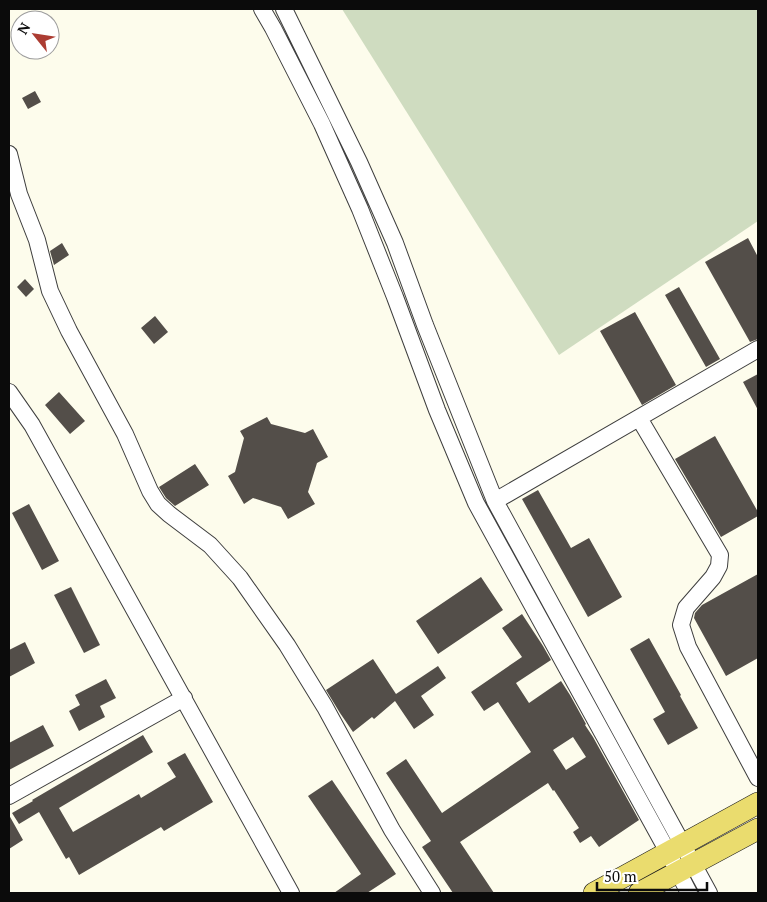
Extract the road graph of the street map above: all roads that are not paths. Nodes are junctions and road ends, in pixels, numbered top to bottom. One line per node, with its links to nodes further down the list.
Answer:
1 (262, 9): 13 (street)
2 (284, 9): 7 (street)
3 (9, 154): 16 (street)
4 (758, 349): 6 (street)
5 (9, 392): 8 (street)
6 (639, 418): 7 (street); 9 (street)
7 (495, 501): 13 (street)
8 (184, 698): 10 (street); 15 (street)
9 (758, 778)
10 (9, 796)
11 (758, 803): 13 (main road)
12 (758, 829): 14 (main road)
13 (675, 848): 14 (street); 17 (main road)
14 (686, 868): 18 (main road); 19 (street); 20 (street)
15 (291, 893)
16 (432, 893)
17 (594, 893)
18 (639, 893)
19 (689, 893)
20 (709, 893)

